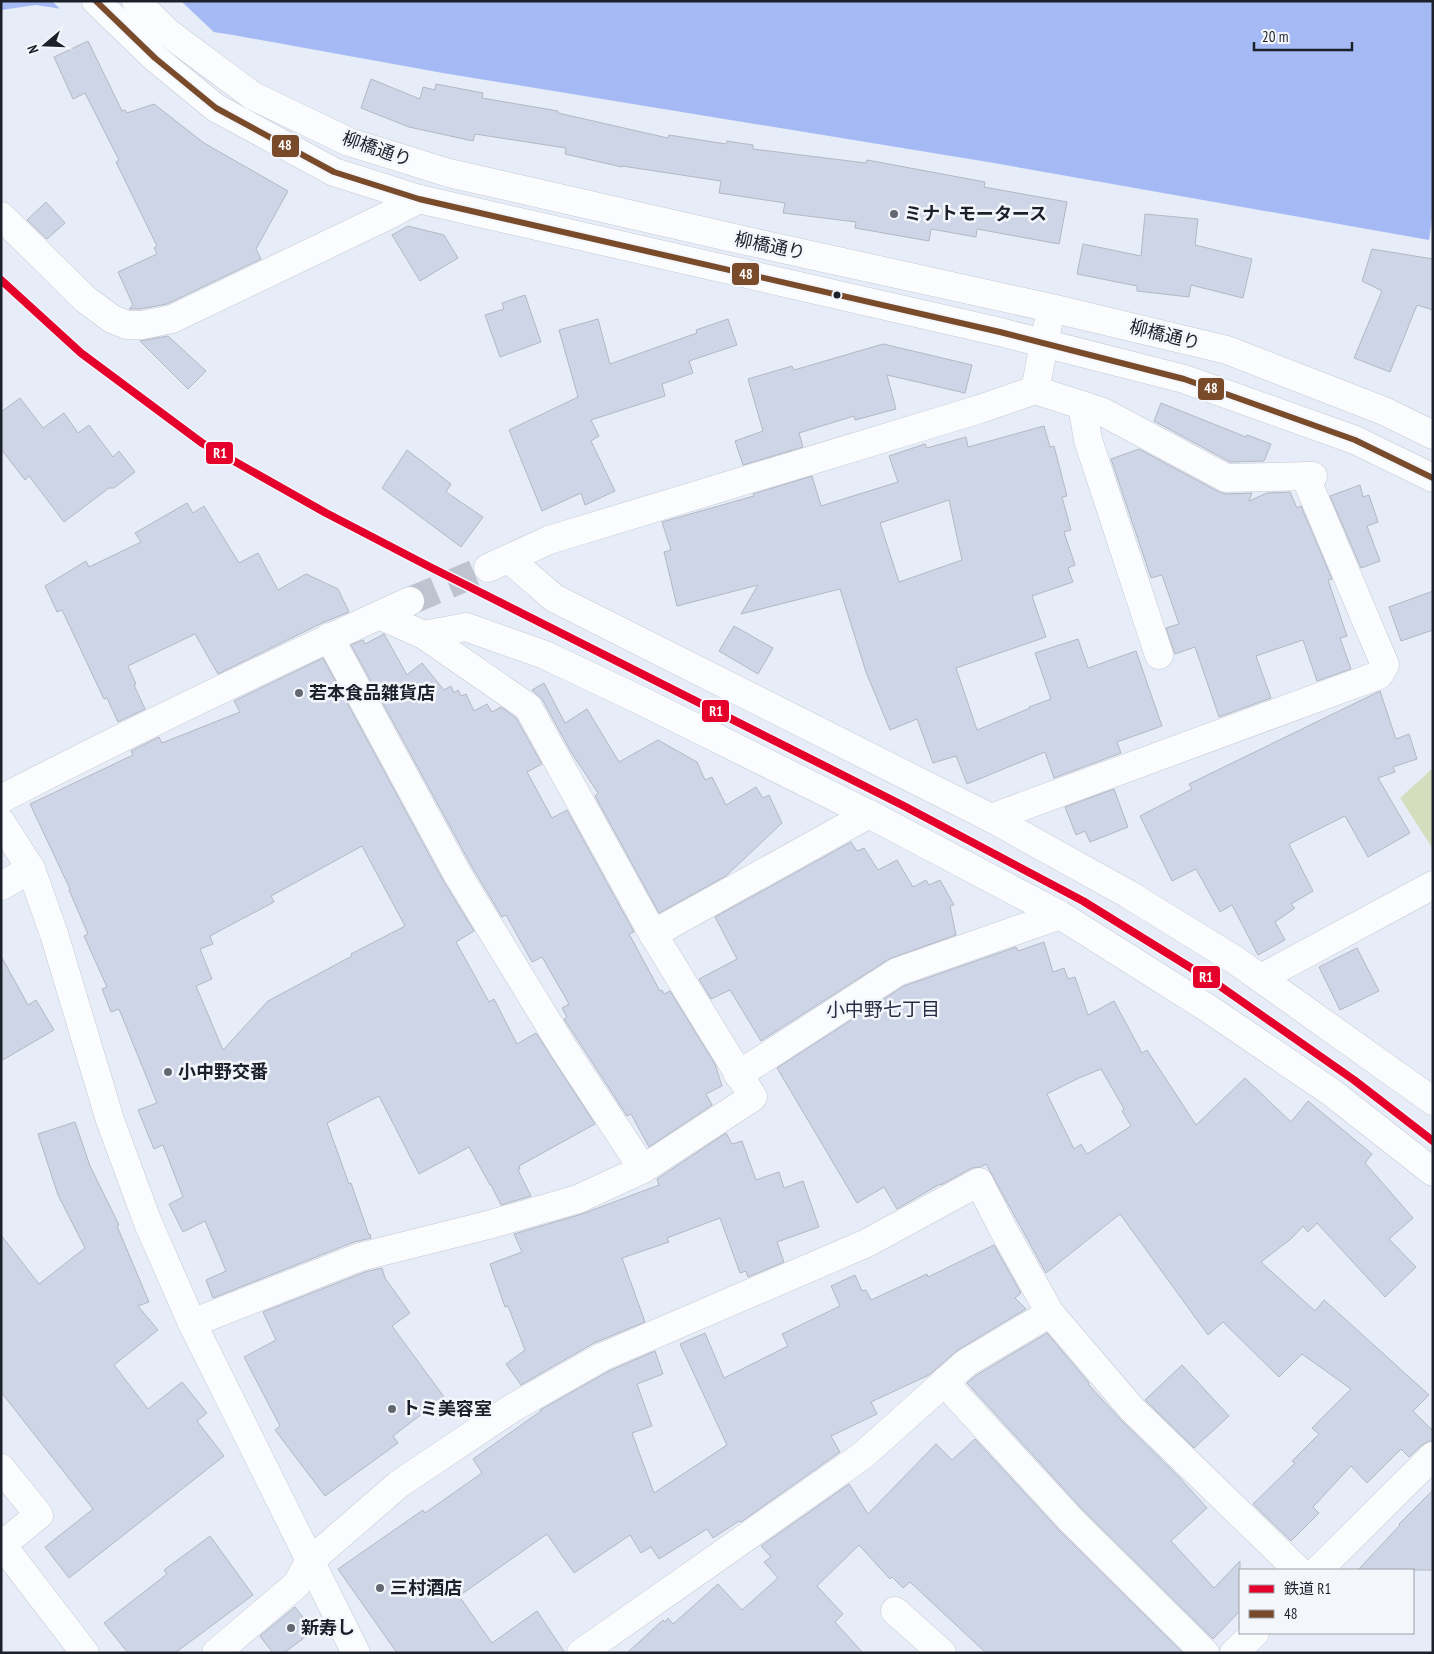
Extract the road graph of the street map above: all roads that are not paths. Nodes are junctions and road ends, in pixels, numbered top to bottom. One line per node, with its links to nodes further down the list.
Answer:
1 (96, 1): 3 (street, 柳橋通り)
2 (136, 1): 5 (street, 柳橋通り)
3 (419, 199): 4 (street); 6 (street, 柳橋通り)
4 (1, 216)
5 (1051, 308): 6 (street); 9 (street, 柳橋通り)
6 (1044, 342): 7 (street); 10 (street, 柳橋通り)
7 (1035, 390): 8 (street); 18 (street)
8 (1082, 405): 15 (street); 18 (street)
9 (1433, 435)
10 (1433, 478)
11 (410, 601): 12 (street)
12 (379, 615): 13 (street); 14 (street)
13 (424, 635): 17 (street); 24 (street)
14 (329, 637): 16 (street); 28 (street)
15 (1159, 655)
16 (1, 798)
17 (869, 814): 23 (street); 24 (street)
18 (992, 818): 25 (street)
19 (1, 822): 20 (street)
20 (31, 869): 22 (street); 31 (street)
21 (1432, 885): 25 (street)
22 (1, 886)
23 (1060, 915): 26 (street); 29 (street)
24 (652, 934): 26 (street)
25 (1261, 978): 27 (street)
26 (738, 1074): 28 (street)
27 (1433, 1101)
28 (643, 1168): 31 (street)
29 (1433, 1172)
30 (1050, 1313): 32 (street); 35 (street); 36 (street)
31 (192, 1323): 35 (street)
32 (944, 1382): 43 (street); 45 (street)
33 (1433, 1456): 37 (street)
34 (1, 1468): 40 (street)
35 (309, 1562): 41 (street); 42 (street)
36 (1297, 1569)
37 (1319, 1569)
38 (895, 1611): 44 (street)
39 (1253, 1634): 46 (street)
40 (86, 1653)
41 (216, 1653)
42 (356, 1653)
43 (581, 1653)
44 (942, 1653)
45 (1205, 1653)
46 (1234, 1653)

